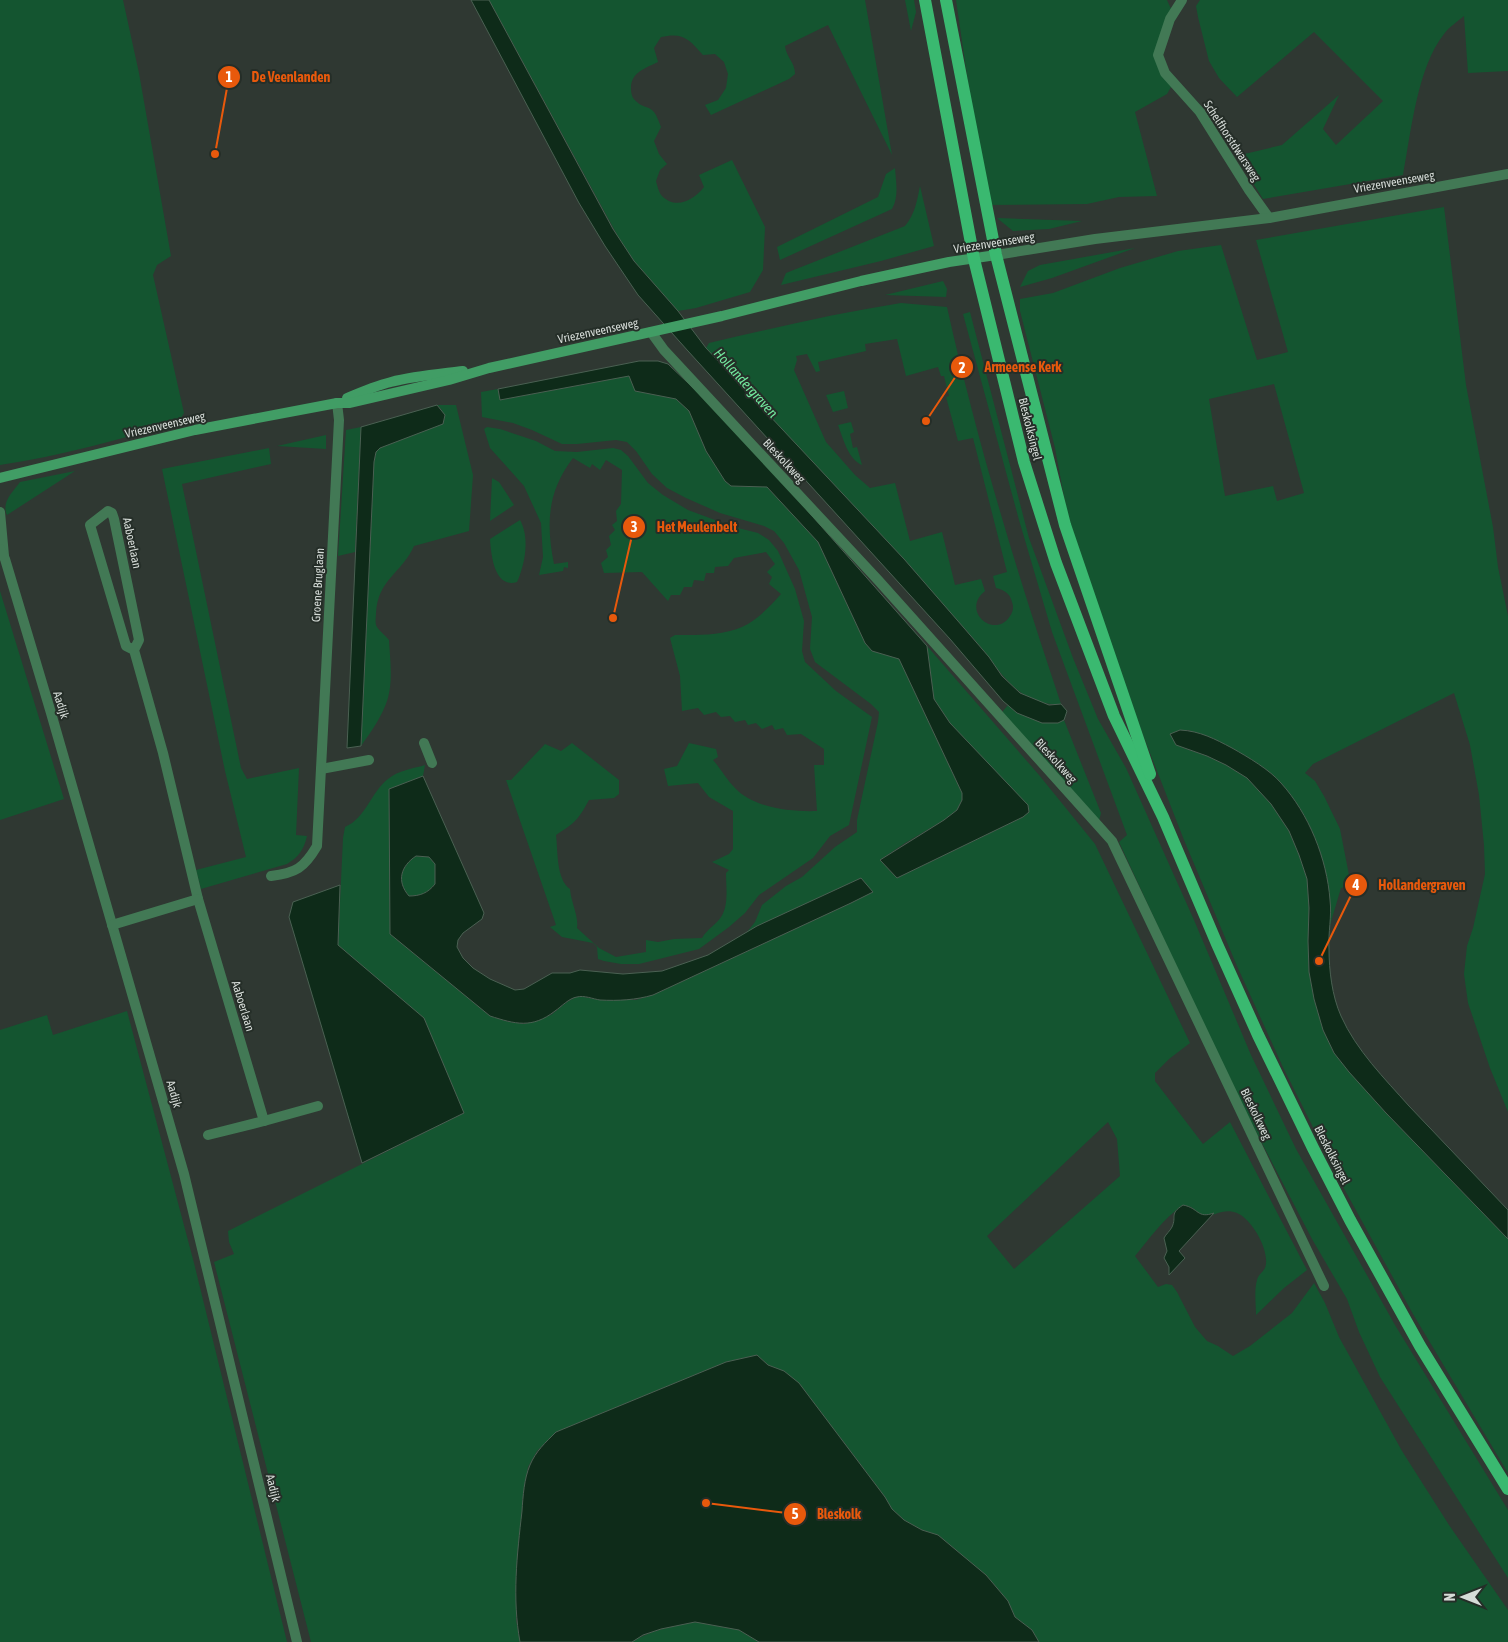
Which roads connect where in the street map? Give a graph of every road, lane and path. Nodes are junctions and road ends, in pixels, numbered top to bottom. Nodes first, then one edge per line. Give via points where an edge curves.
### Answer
1 (925, 0) edge
2 (946, 0) edge
3 (1182, 0) edge
4 (1508, 174) edge
5 (1269, 218) junction
6 (996, 255) junction
7 (974, 259) junction
8 (651, 332) junction
9 (337, 402) junction
10 (0, 478) edge
11 (0, 512) edge
12 (0, 549) edge
13 (5, 560) junction
14 (134, 650) junction
15 (424, 743) dead end
16 (369, 760) dead end
17 (432, 763) dead end
18 (321, 769) junction
19 (1163, 817) junction
20 (271, 876) dead end
21 (198, 899) junction
22 (112, 925) junction
23 (318, 1106) dead end
24 (264, 1121) junction
25 (208, 1135) dead end
26 (1324, 1286) dead end
27 (1508, 1489) edge
28 (297, 1642) edge

1 - 7 main road, Bleskolksingel
2 - 6 main road, Bleskolksingel
3 - 5 street, Schelfhorstdwarsweg via 1170,19 1158,55 1165,73 1200,112
4 - 5 street, Vriezenveenseweg
5 - 6 street, Vriezenveenseweg via 1095,239
6 - 7 street, Vriezenveenseweg
6 - 19 main road, Bleskolksingel via 1065,525
7 - 8 street, Vriezenveenseweg via 879,277
7 - 19 main road, Bleskolksingel via 1024,462 1056,563 1114,716
8 - 9 street, Vriezenveenseweg via 350,403
8 - 26 street, Bleskolkweg via 1112,841
9 - 10 street, Vriezenveenseweg via 194,430
9 - 18 street, Groene Bruglaan via 339,420
11 - 13 street, Aadijk
12 - 13 street, Aadijk
13 - 22 street, Aadijk
14 - 14 street, Aaboerlaan via 126,646 90,525 108,511 114,519 140,640
14 - 21 street, Aaboerlaan
15 - 17 street
16 - 18 street
18 - 20 street, Groene Bruglaan via 317,846 299,869
19 - 27 main road, Bleskolksingel via 1258,1034 1338,1196 1420,1346
21 - 22 street
21 - 24 street, Aaboerlaan
22 - 28 street, Aadijk via 184,1174
23 - 24 street
24 - 25 street

